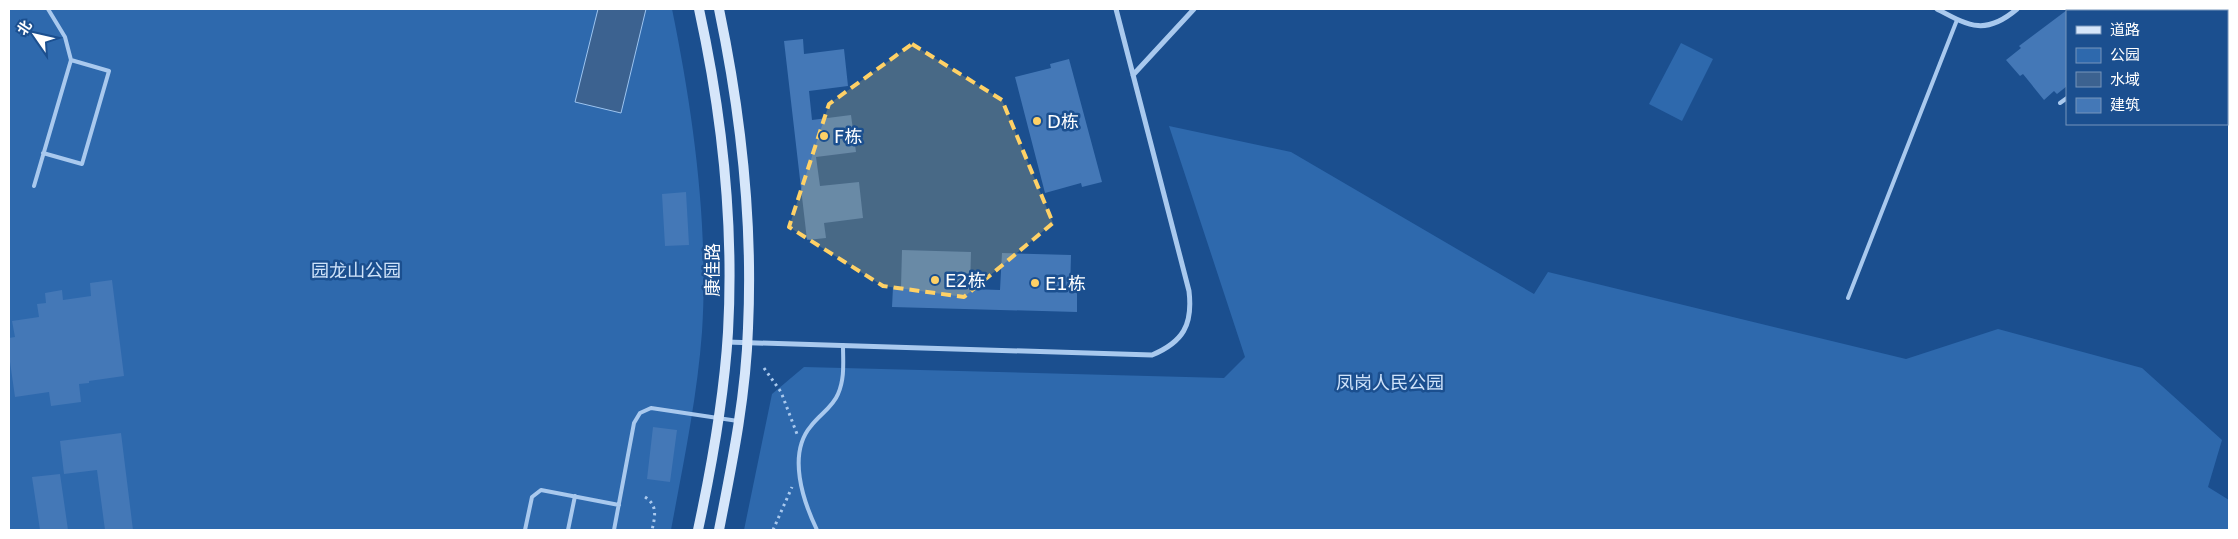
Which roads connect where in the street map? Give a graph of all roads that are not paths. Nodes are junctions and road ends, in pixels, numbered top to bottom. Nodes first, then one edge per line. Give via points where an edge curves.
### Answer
1 (48, 9) edge
2 (699, 9) edge
3 (719, 9) edge
4 (1116, 9) edge
5 (1194, 9) edge
6 (1936, 9) edge
7 (2017, 9) edge
8 (1957, 20) junction
9 (71, 60) junction
10 (1133, 75) junction
11 (2066, 99) edge
12 (2060, 103) dead end
13 (43, 153) junction
14 (34, 186) dead end
15 (1848, 298) dead end
16 (727, 342) junction
17 (747, 342) junction
18 (843, 345) junction
19 (719, 418) junction
20 (738, 421) junction
21 (575, 496) junction
22 (619, 505) junction
23 (525, 530) edge
24 (568, 530) edge
25 (614, 530) edge
26 (698, 530) edge
27 (719, 530) edge
28 (817, 530) edge

1 - 9 lane via 66,37
2 - 16 street, 康佳路 via 722,145 728,236
3 - 17 street, 康佳路 via 742,142 748,235
4 - 10 street
5 - 10 street
6 - 8 street
7 - 8 street via 1994,25 1979,27
8 - 15 lane
9 - 13 lane
9 - 13 lane via 109,70 82,164
10 - 18 street via 1190,291 1188,324 1180,338 1167,349 1152,355
11 - 12 lane
13 - 14 lane
16 - 17 street
16 - 19 street, 康佳路
17 - 18 street
17 - 20 street, 康佳路
18 - 28 lane via 843,372 838,396 802,439 798,452 808,512
19 - 20 lane
19 - 22 lane via 651,408 640,413 634,423
19 - 26 street, 康佳路
20 - 27 street, 康佳路
21 - 22 lane
21 - 23 lane via 536,492
21 - 24 lane
22 - 25 lane

